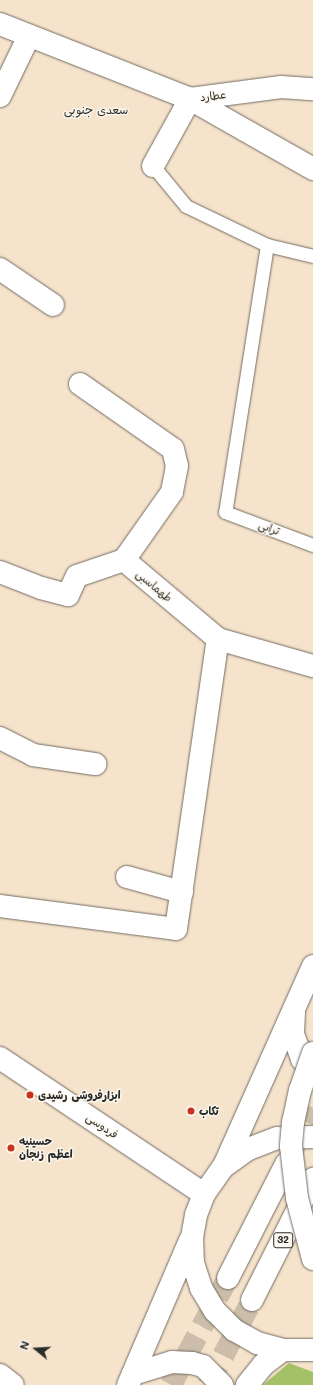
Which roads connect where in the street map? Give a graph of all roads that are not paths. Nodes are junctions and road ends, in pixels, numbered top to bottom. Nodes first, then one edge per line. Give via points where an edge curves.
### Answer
1 (0, 24) edge
2 (29, 36) junction
3 (313, 89) edge
4 (0, 96) edge
5 (190, 99) junction
6 (152, 166) joint
7 (313, 169) edge
8 (267, 244) junction
9 (313, 256) edge
10 (0, 269) edge
11 (53, 305) dead end
12 (80, 384) dead end
13 (313, 545) edge
14 (124, 560) junction
15 (0, 572) edge
16 (218, 639) junction
17 (313, 666) edge
18 (0, 738) edge
19 (95, 764) dead end
20 (127, 877) dead end
21 (182, 892) junction
22 (0, 906) edge
23 (313, 966) edge
24 (295, 1008) junction
25 (313, 1054) edge
26 (0, 1058) edge
27 (313, 1070) edge
28 (313, 1137) edge
29 (286, 1164) tunnel mouth
30 (223, 1167) junction
31 (313, 1179) edge
32 (204, 1194) junction
33 (192, 1237) junction
34 (313, 1259) edge
35 (228, 1278) tunnel mouth
36 (252, 1300) tunnel mouth
37 (285, 1350) junction
38 (313, 1350) edge
39 (313, 1359) edge
40 (0, 1375) edge
41 (130, 1380) edge
42 (13, 1385) edge
43 (222, 1385) edge
44 (247, 1385) edge

1 - 2 main road
2 - 4 main road
2 - 5 main road
3 - 5 main road, عطارد via 281,87
5 - 6 main road, عطارد
5 - 7 main road
6 - 8 lane via 186,206
8 - 9 lane
8 - 13 lane, ترابی via 225,512
10 - 11 main road
12 - 14 main road via 173,449 177,466 172,492
14 - 15 main road via 77,576 68,595 41,588
14 - 16 main road, طهماسبی
16 - 17 main road, طهماسبی
16 - 21 main road
18 - 19 main road via 33,756
20 - 21 main road
21 - 22 main road via 176,929
23 - 24 main road
24 - 27 main road via 293,1034 302,1059
24 - 30 main road
25 - 34 main road, bridge via 300,1090 291,1146 298,1204
26 - 32 main road, فردوسی
28 - 30 main road via 276,1138 248,1149
29 - 35 main road
30 - 32 main road
31 - 36 main road, 32
32 - 33 main road via 196,1215
33 - 37 main road via 195,1270 201,1288 215,1311 234,1330 251,1340
33 - 41 main road
37 - 38 main road
37 - 39 main road
37 - 44 main road via 263,1365
40 - 42 main road
41 - 43 main road via 172,1362 192,1363 203,1366

